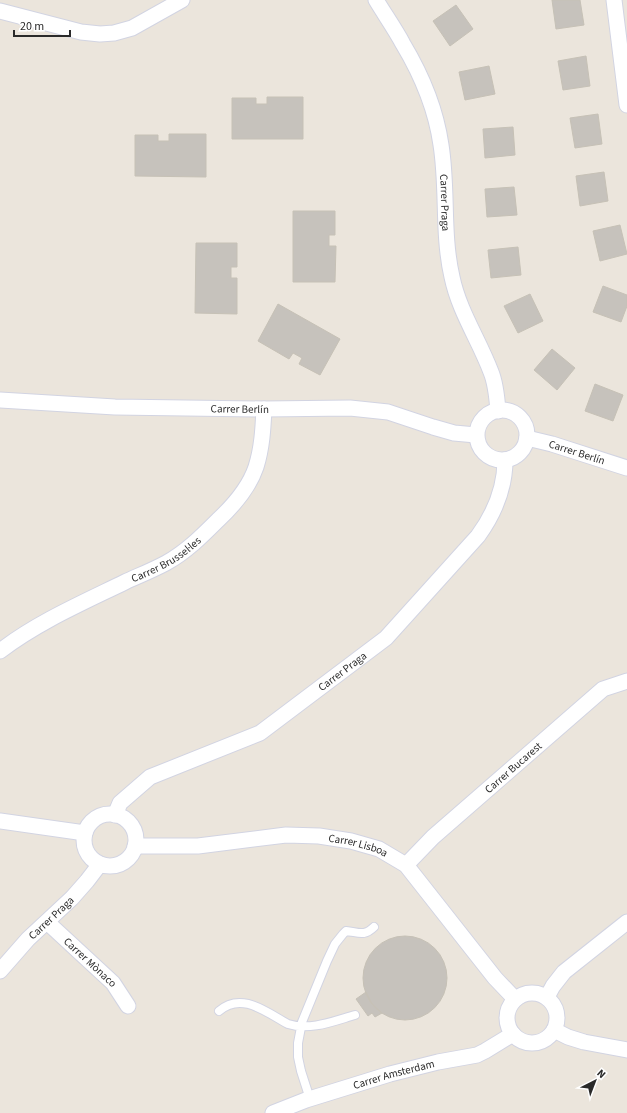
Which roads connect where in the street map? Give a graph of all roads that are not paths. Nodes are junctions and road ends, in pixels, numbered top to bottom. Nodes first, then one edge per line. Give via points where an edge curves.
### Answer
1 (182, 0) edge
2 (376, 0) edge
3 (614, 0) edge
4 (0, 11) edge
5 (627, 106) edge
6 (0, 400) edge
7 (264, 410) junction
8 (498, 410) junction
9 (476, 435) junction
10 (527, 438) junction
11 (505, 460) junction
12 (627, 468) edge
13 (0, 651) edge
14 (627, 681) edge
15 (115, 815) junction
16 (0, 821) edge
17 (85, 833) junction
18 (135, 846) junction
19 (100, 864) junction
20 (406, 865) junction
21 (46, 922) junction
22 (627, 922) edge
23 (374, 927) dead end
24 (0, 970) edge
25 (547, 997) junction
26 (516, 999) junction
27 (128, 1006) dead end
28 (219, 1011) dead end
29 (355, 1016) dead end
30 (302, 1026) junction
31 (554, 1030) junction
32 (513, 1034) junction
33 (627, 1050) edge
34 (310, 1099) junction
35 (273, 1113) edge

1 - 4 street via 132,28 100,34 81,32
2 - 8 street, Carrer Praga via 420,76 435,116 441,146 445,235 452,279 491,372
3 - 5 street
6 - 7 street, Carrer Berlín via 115,407
7 - 9 street, Carrer Berlín via 368,409 388,412 454,433
7 - 13 street, Carrer Brussel·les via 262,443 256,467 246,489 207,531 166,563 42,623
8 - 9 street via 482,420
8 - 10 street via 505,410 520,418 525,425
9 - 11 street via 487,456 495,460
10 - 11 street via 518,455
10 - 12 street, Carrer Berlín
11 - 15 street, Carrer Praga via 500,494 488,522 386,638 260,733 150,777 120,803
14 - 20 street, Carrer Bucarest via 603,689 433,837
15 - 17 street via 108,814 94,819
15 - 18 street via 122,817 133,828
16 - 17 street
17 - 19 street via 86,849
18 - 19 street via 128,859 121,864
18 - 20 street, Carrer Lisboa via 198,846 286,835 318,836 379,849
19 - 21 street, Carrer Praga via 87,881
20 - 26 street, Carrer Lisboa via 495,978
21 - 24 street, Carrer Praga
21 - 27 street, Carrer Mònaco via 113,983
22 - 25 street via 564,972
23 - 30 lane via 364,934 346,931 339,938 327,961
25 - 26 street via 540,993 531,993 522,994
25 - 31 street via 557,1011 558,1020
26 - 32 street via 510,1005 507,1021
28 - 30 lane via 235,1002 248,1003 288,1024
29 - 30 lane
30 - 34 lane via 298,1058
31 - 32 street via 545,1040 537,1043 521,1040
31 - 33 street via 584,1042
32 - 34 street, Carrer Amsterdam via 477,1055 413,1068
34 - 35 street, Carrer Amsterdam

